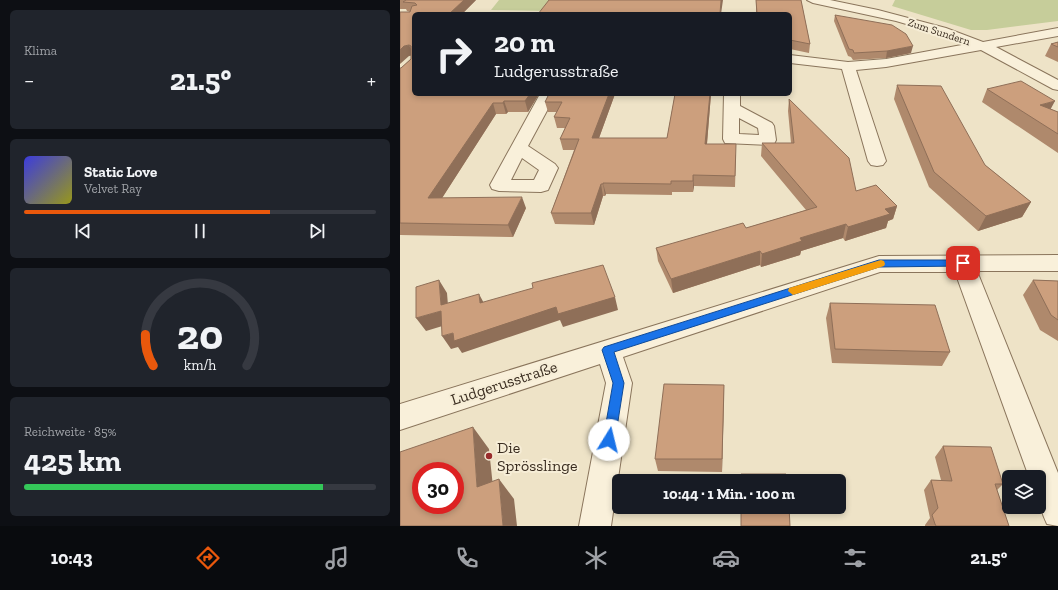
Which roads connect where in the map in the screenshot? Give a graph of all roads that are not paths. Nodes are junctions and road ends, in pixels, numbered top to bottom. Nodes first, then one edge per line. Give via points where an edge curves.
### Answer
1 (813, 0) edge
2 (1058, 32) edge
3 (982, 46) junction
4 (792, 59) edge
5 (848, 66) junction
6 (1058, 86) edge
7 (547, 96) edge
8 (519, 148) dead end
9 (877, 161) dead end
10 (963, 263) junction
11 (1058, 263) edge
12 (608, 350) junction
13 (400, 417) edge
14 (1058, 513) edge
15 (595, 526) edge

1 - 3 street, Zum Sundern via 929,26
2 - 3 street
3 - 5 street via 886,63
3 - 6 street, Zum Sundern
4 - 5 street
5 - 9 street
7 - 8 street
10 - 11 street, Ludgerusstraße
10 - 12 street, Ludgerusstraße via 879,264
10 - 14 street
12 - 13 street, Ludgerusstraße
12 - 15 street via 618,383

